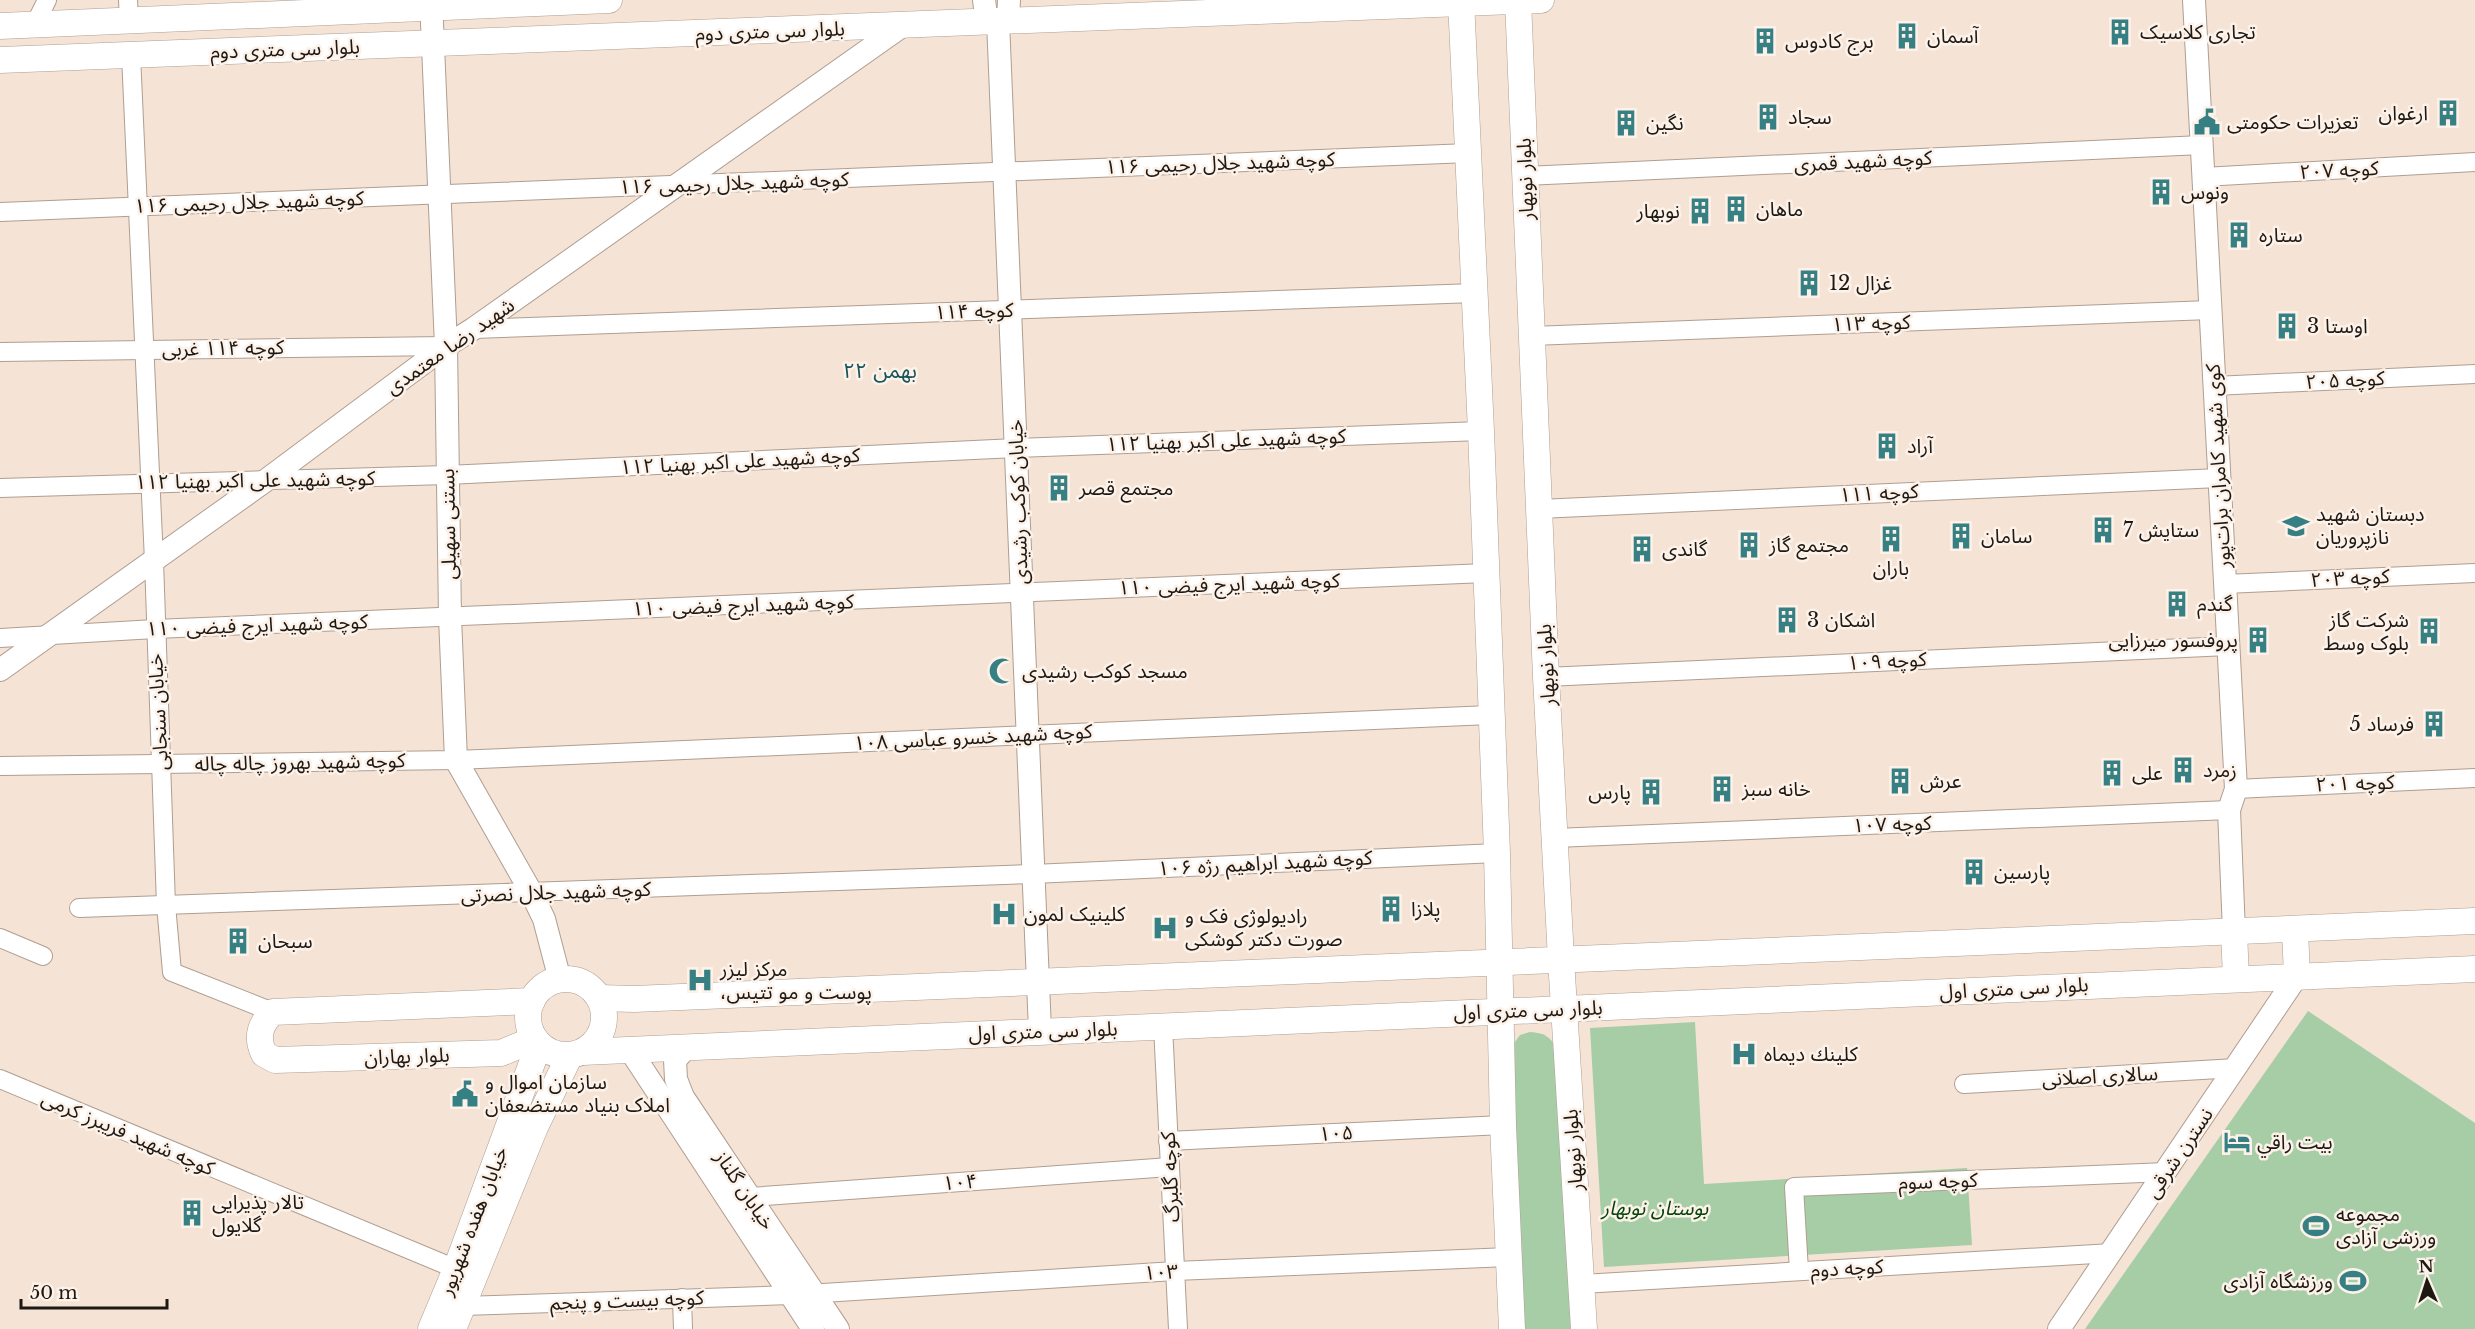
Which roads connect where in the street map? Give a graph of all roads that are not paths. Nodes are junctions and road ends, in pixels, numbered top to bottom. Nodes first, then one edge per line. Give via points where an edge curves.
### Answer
1 (47, 0) edge
2 (609, 0) edge
3 (1526, 0) edge
4 (2194, 0) edge
5 (1461, 2) edge
6 (431, 4) edge
7 (128, 10) edge
8 (997, 13) edge
9 (35, 24) junction
10 (0, 26) edge
11 (902, 26) junction
12 (433, 44) junction
13 (131, 55) junction
14 (0, 60) edge
15 (2202, 145) junction
16 (1469, 153) junction
17 (2475, 162) edge
18 (1004, 172) junction
19 (1525, 176) junction
20 (2203, 177) junction
21 (680, 185) junction
22 (438, 195) junction
23 (137, 207) junction
24 (0, 212) edge
25 (1475, 293) junction
26 (1010, 310) junction
27 (2210, 310) junction
28 (473, 329) junction
29 (1533, 336) junction
30 (446, 346) junction
31 (143, 349) junction
32 (0, 352) edge
33 (2475, 374) edge
34 (2214, 386) junction
35 (1481, 431) junction
36 (1016, 448) junction
37 (447, 475) junction
38 (2219, 478) junction
39 (265, 481) junction
40 (149, 482) junction
41 (0, 488) edge
42 (1539, 508) junction
43 (154, 561) junction
44 (1486, 573) junction
45 (2475, 573) edge
46 (2225, 584) junction
47 (1022, 593) junction
48 (450, 617) junction
49 (154, 629) junction
50 (46, 637) junction
51 (0, 638) edge
52 (2228, 646) junction
53 (0, 670) edge
54 (1546, 677) junction
55 (1490, 715) junction
56 (1028, 735) junction
57 (456, 760) junction
58 (161, 763) junction
59 (0, 766) edge
60 (2475, 778) edge
61 (2232, 799) junction
62 (1555, 838) junction
63 (1497, 853) junction
64 (1033, 874) junction
65 (531, 892) junction
66 (166, 905) junction
67 (79, 908) dead end
68 (2475, 921) edge
69 (2295, 930) junction
70 (2234, 932) junction
71 (0, 938) edge
72 (43, 956) dead end
73 (1561, 959) junction
74 (1499, 962) junction
75 (2475, 969) edge
76 (2297, 976) junction
77 (2236, 978) junction
78 (560, 980) junction
79 (1038, 982) junction
80 (599, 998) junction
81 (532, 1001) junction
82 (1564, 1009) junction
83 (273, 1012) junction
84 (1500, 1012) junction
85 (1163, 1026) junction
86 (1040, 1031) junction
87 (537, 1042) junction
88 (687, 1047) junction
89 (630, 1050) junction
90 (576, 1053) junction
91 (2236, 1068) junction
92 (0, 1080) edge
93 (1964, 1084) dead end
94 (1503, 1125) junction
95 (700, 1140) junction
96 (1168, 1141) junction
97 (1170, 1167) junction
98 (2166, 1172) junction
99 (750, 1197) junction
100 (2112, 1253) junction
101 (1509, 1257) junction
102 (456, 1269) junction
103 (1174, 1271) junction
104 (1799, 1271) junction
105 (1582, 1284) junction
106 (802, 1294) junction
107 (682, 1298) junction
108 (458, 1317) edge
109 (431, 1329) edge
110 (683, 1329) edge
111 (813, 1329) edge
112 (838, 1329) edge
113 (1178, 1329) edge
114 (1512, 1329) edge
115 (1584, 1329) edge
116 (2059, 1329) edge

1 - 9 street
2 - 6 main road, بلوار سی متری دوم
3 - 5 main road, بلوار سی متری دوم
3 - 19 main road, بلوار نوبهار
4 - 15 street, کوی شهید کامران برات‌پور
5 - 8 main road, بلوار سی متری دوم
5 - 16 main road
6 - 7 main road, بلوار سی متری دوم
6 - 12 street, بستنی سهیلی
7 - 9 main road, بلوار سی متری دوم
8 - 11 main road, بلوار سی متری دوم
8 - 18 street, خیابان کوکب رشیدی
9 - 10 main road, بلوار سی متری دوم
11 - 12 main road, بلوار سی متری دوم
11 - 21 street, شهید رضا معتمدی
12 - 13 main road, بلوار سی متری دوم
12 - 22 street, بستنی سهیلی
13 - 14 main road, بلوار سی متری دوم
13 - 23 street, خیابان سنجابی
15 - 19 street, کوچه شهید قمری
15 - 20 street, کوی شهید کامران برات‌پور
16 - 18 street, کوچه شهید جلال رحیمی ۱۱۶
16 - 25 main road
17 - 20 street, کوچه ۲۰۷
18 - 21 street, کوچه شهید جلال رحیمی ۱۱۶
18 - 26 street, خیابان کوکب رشیدی
19 - 29 main road, بلوار نوبهار
20 - 27 street, کوی شهید کامران برات‌پور
21 - 22 street, کوچه شهید جلال رحیمی ۱۱۶
21 - 28 street, شهید رضا معتمدی
22 - 23 street, کوچه شهید جلال رحیمی ۱۱۶
22 - 30 street, بستنی سهیلی
23 - 24 street, کوچه شهید جلال رحیمی ۱۱۶
23 - 31 street, خیابان سنجابی
25 - 26 street, کوچه ۱۱۴
25 - 35 main road
26 - 28 street, کوچه ۱۱۴
26 - 36 street, خیابان کوکب رشیدی
27 - 29 street, کوچه ۱۱۳
27 - 34 street, کوی شهید کامران برات‌پور
28 - 30 street, شهید رضا معتمدی
29 - 42 main road, بلوار نوبهار
30 - 31 street, کوچه ۱۱۴ غربی
30 - 37 street, بستنی سهیلی
30 - 39 street, شهید رضا معتمدی
31 - 32 street, کوچه ۱۱۴ غربی
31 - 40 street, خیابان سنجابی
33 - 34 street, کوچه ۲۰۵
34 - 38 street, کوی شهید کامران برات‌پور
35 - 36 street, کوچه شهید علی اکبر بهنیا ۱۱۲
35 - 44 main road
36 - 37 street, کوچه شهید علی اکبر بهنیا ۱۱۲
36 - 47 street, خیابان کوکب رشیدی
37 - 39 street, کوچه شهید علی اکبر بهنیا ۱۱۲
37 - 48 street, بستنی سهیلی
38 - 42 street, کوچه ۱۱۱
38 - 46 street, کوی شهید کامران برات‌پور
39 - 40 street, کوچه شهید علی اکبر بهنیا ۱۱۲
39 - 43 street, شهید رضا معتمدی
40 - 41 street, کوچه شهید علی اکبر بهنیا ۱۱۲
40 - 43 street, خیابان سنجابی
42 - 54 main road, بلوار نوبهار
43 - 49 street, خیابان سنجابی
43 - 50 street, شهید رضا معتمدی
44 - 47 street, کوچه شهید ایرج فیضی ۱۱۰
44 - 55 main road
45 - 46 street, کوچه ۲۰۳
46 - 52 street, کوی شهید کامران برات‌پور
47 - 48 street, کوچه شهید ایرج فیضی ۱۱۰
47 - 56 street, خیابان کوکب رشیدی
48 - 49 street, کوچه شهید ایرج فیضی ۱۱۰
48 - 57 street, بستنی سهیلی
49 - 50 street, کوچه شهید ایرج فیضی ۱۱۰
49 - 58 street, خیابان سنجابی
50 - 51 street, کوچه شهید ایرج فیضی ۱۱۰
50 - 53 street, شهید رضا معتمدی
52 - 54 street, کوچه ۱۰۹
52 - 61 street, کوی شهید کامران برات‌پور
54 - 62 main road, بلوار نوبهار
55 - 56 street, کوچه شهید خسرو عباسی ۱۰۸
55 - 63 main road
56 - 57 street, کوچه شهید خسرو عباسی ۱۰۸
56 - 64 street, خیابان کوکب رشیدی
57 - 58 street, کوچه شهید بهروز چاله چاله
57 - 65 street, بستنی سهیلی
58 - 59 street, کوچه شهید بهروز چاله چاله
58 - 66 street, خیابان سنجابی
60 - 61 street, کوچه ۲۰۱
61 - 62 street, کوچه ۱۰۷
61 - 70 street, کوی شهید کامران برات‌پور
62 - 73 main road, بلوار نوبهار
63 - 64 street, کوچه شهید ابراهیم رژه ۱۰۶
63 - 74 main road
64 - 65 street, کوچه شهید جلال نصرتی
64 - 79 street, خیابان کوکب رشیدی
65 - 66 street, کوچه شهید جلال نصرتی
65 - 78 street, بستنی سهیلی via 544,920
66 - 67 street, کوچه شهید جلال نصرتی
66 - 83 street, خیابان سنجابی via 172,972
68 - 69 main road
69 - 70 main road
69 - 76 main road
70 - 73 main road
70 - 77 main road
71 - 72 street
73 - 74 main road
73 - 82 main road, بلوار نوبهار
74 - 79 main road
74 - 84 main road
75 - 76 main road, بلوار سی متری اول
76 - 77 main road, بلوار سی متری اول
76 - 91 street, نسترن شرقی
77 - 82 main road, بلوار سی متری اول
78 - 80 main road via 582,983
78 - 81 main road via 548,984
79 - 80 main road
79 - 86 street, خیابان کوکب رشیدی
80 - 90 main road via 604,1022 596,1040
81 - 83 main road
81 - 87 main road via 528,1017
82 - 84 main road, بلوار سی متری اول
82 - 105 main road, بلوار نوبهار
83 - 87 main road, بلوار بهاران via 264,1020 259,1038 264,1054 275,1060 501,1053
84 - 85 main road, بلوار سی متری اول
84 - 94 main road
85 - 86 main road, بلوار سی متری اول
85 - 96 street, کوچه گلبرگ
86 - 88 main road, بلوار سی متری اول
87 - 90 main road via 559,1055
87 - 102 main road, خیابان هفده شهریور
88 - 89 main road, بلوار سی متری اول
88 - 95 street, خیابان گلناز via 675,1060 676,1079
89 - 90 main road, بلوار سی متری اول
89 - 95 street, خیابان گلناز
90 - 108 main road, خیابان هفده شهریور via 535,1127
91 - 93 street, سالاری اصلانی
91 - 98 street, نسترن شرقی
92 - 102 street, کوچه شهید فریبرز کرمی
94 - 96 street, ۱۰۵
94 - 101 main road
95 - 99 street, خیابان گلناز
95 - 106 street, خیابان گلناز
96 - 97 street, کوچه گلبرگ
97 - 99 street, ۱۰۴
97 - 103 street, کوچه گلبرگ
98 - 100 street, نسترن شرقی
98 - 104 street, کوچه سوم via 1794,1187
99 - 106 street, خیابان گلناز
100 - 104 street, کوچه دوم
100 - 116 street, نسترن شرقی
101 - 103 street, ۱۰۳
101 - 114 main road
102 - 109 main road, خیابان هفده شهریور
103 - 106 street, ۱۰۳
103 - 113 street, کوچه گلبرگ
104 - 105 street, کوچه دوم
105 - 115 main road, بلوار نوبهار
106 - 107 street, کوچه بیست و پنجم
106 - 111 street, خیابان گلناز
106 - 112 street, خیابان گلناز
107 - 108 street, کوچه بیست و پنجم
107 - 110 street

